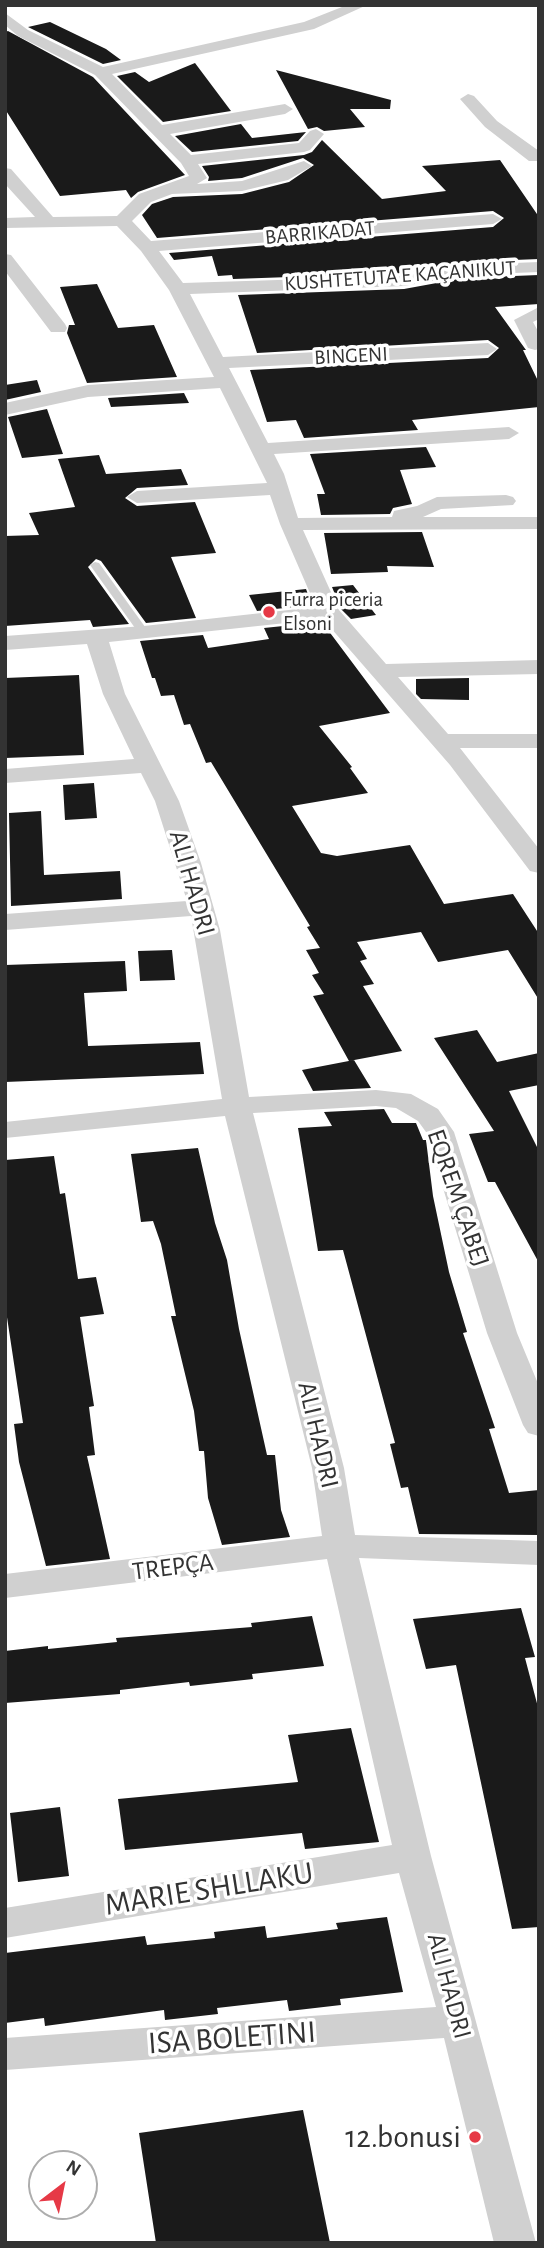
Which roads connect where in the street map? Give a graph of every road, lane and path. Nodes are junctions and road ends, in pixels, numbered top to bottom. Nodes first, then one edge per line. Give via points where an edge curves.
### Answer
1 (360, 5) edge
2 (5, 17) edge
3 (101, 72) junction
4 (468, 99) dead end
5 (285, 109) dead end
6 (157, 131) junction
7 (316, 134) dead end
8 (187, 160) junction
9 (536, 162) edge
10 (304, 166) dead end
11 (5, 173) edge
12 (172, 190) junction
13 (493, 219) dead end
14 (121, 221) junction
15 (48, 222) junction
16 (5, 223) edge
17 (146, 247) junction
18 (5, 259) edge
19 (539, 267) edge
20 (178, 289) junction
21 (539, 312) edge
22 (58, 328) dead end
23 (535, 344) dead end
24 (488, 349) dead end
25 (214, 363) junction
26 (224, 382) junction
27 (5, 409) edge
28 (509, 433) dead end
29 (261, 449) junction
30 (278, 488) junction
31 (136, 497) dead end
32 (506, 501) dead end
33 (539, 523) edge
34 (290, 524) junction
35 (354, 524) junction
36 (95, 565) dead end
37 (329, 612) junction
38 (144, 633) junction
39 (96, 637) junction
40 (5, 643) edge
41 (539, 667) edge
42 (381, 671) junction
43 (442, 741) junction
44 (539, 741) edge
45 (149, 765) junction
46 (5, 776) edge
47 (539, 866) edge
48 (201, 908) junction
49 (5, 922) edge
50 (237, 1106) junction
51 (5, 1130) edge
52 (539, 1425) edge
53 (340, 1546) junction
54 (539, 1553) edge
55 (5, 1586) edge
56 (413, 1856) junction
57 (5, 1923) edge
58 (459, 2021) junction
59 (5, 2054) edge
60 (515, 2243) edge

1 - 3 street via 309,26
2 - 3 street via 23,33
3 - 6 street
4 - 9 street
5 - 6 street
6 - 8 street
7 - 8 street via 304,147
8 - 12 street via 199,178
10 - 12 street via 242,186
11 - 15 street
12 - 14 street via 145,198
13 - 17 street, BARRIKADAT
14 - 15 street
14 - 17 street
15 - 16 street
17 - 20 street
18 - 22 street
19 - 20 street, KUSHTETUTA E KAÇANIKUT via 464,270 404,281
20 - 25 street
21 - 23 street via 523,320
24 - 25 street, BINGENI
25 - 26 street
26 - 27 street via 100,389
26 - 29 street
28 - 29 street
29 - 30 street
30 - 31 street
30 - 34 street
32 - 35 street via 437,503 405,515 363,515
33 - 35 street
34 - 35 street
34 - 37 street
36 - 38 lane
37 - 38 street
37 - 42 street
38 - 39 street
39 - 40 street
39 - 45 street, ALI HADRI via 114,694
41 - 42 street
42 - 43 street
43 - 44 street
43 - 47 street
45 - 46 street
45 - 48 street, ALI HADRI via 176,825
48 - 49 street
48 - 50 street, ALI HADRI
50 - 51 street, EQREM ÇABEJ
50 - 52 street, EQREM ÇABEJ via 376,1098 401,1100 428,1115 440,1132 502,1333
50 - 53 street, ALI HADRI via 328,1468
53 - 54 street, TREPÇA
53 - 55 street, TREPÇA
53 - 56 street, ALI HADRI
56 - 57 street, MARIE SHLLAKU
56 - 58 street, ALI HADRI
58 - 59 street, ISA BOLETINI
58 - 60 street, ALI HADRI

